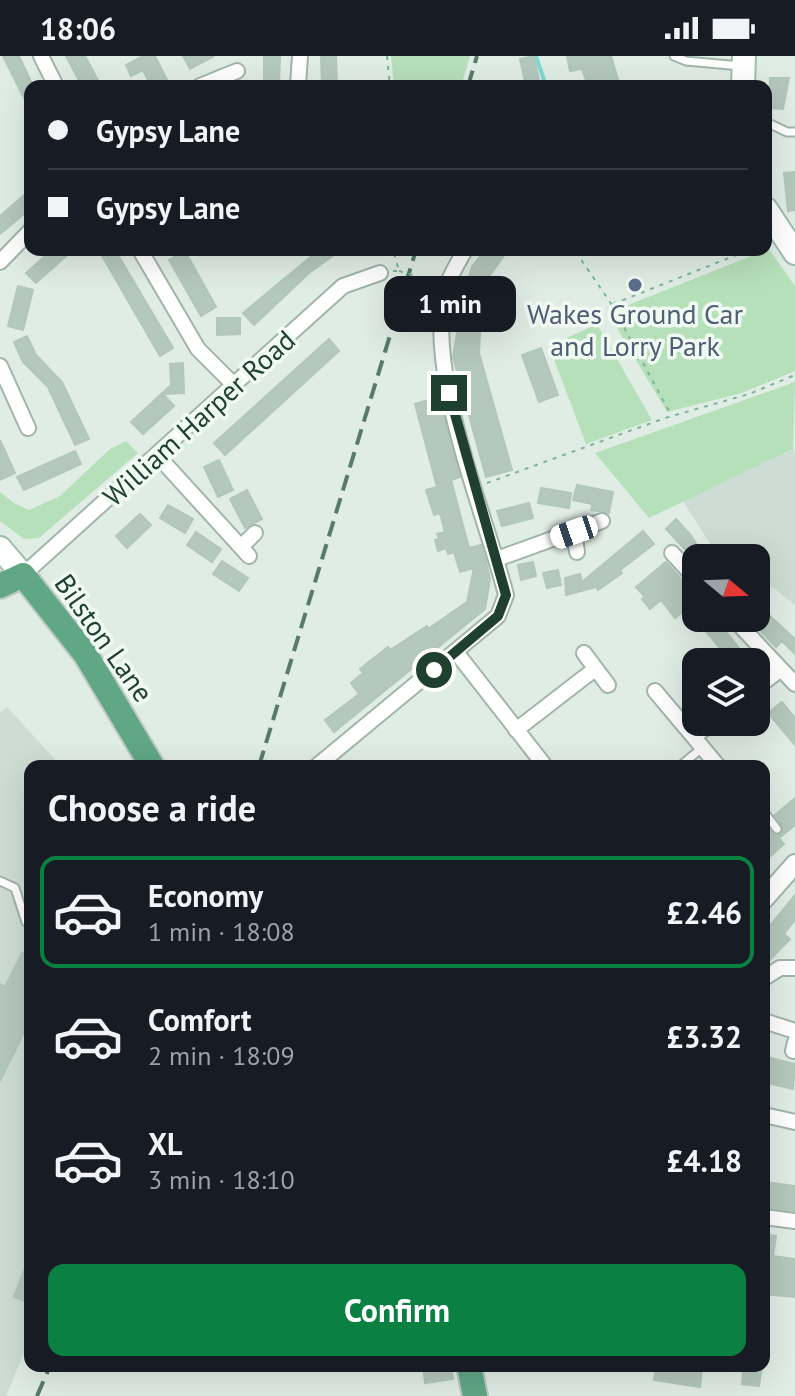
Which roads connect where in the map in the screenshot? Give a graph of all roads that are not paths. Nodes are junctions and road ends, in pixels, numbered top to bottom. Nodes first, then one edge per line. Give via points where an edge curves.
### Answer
1 (41, 56) edge
2 (300, 56) edge
3 (674, 56) edge
4 (744, 69) edge
5 (237, 71) dead end
6 (53, 80) edge
7 (215, 80) edge
8 (298, 80) edge
9 (772, 125) edge
10 (795, 132) edge
11 (772, 218) edge
12 (24, 237) edge
13 (795, 253) edge
14 (144, 256) edge
15 (462, 256) edge
16 (0, 262) edge
17 (380, 273) dead end
18 (0, 366) edge
19 (234, 385) junction
20 (28, 428) dead end
21 (157, 455) junction
22 (602, 521) dead end
23 (574, 532) junction
24 (255, 533) dead end
25 (0, 548) edge
26 (577, 552) dead end
27 (672, 553) dead end
28 (497, 559) junction
29 (682, 564) edge
30 (23, 575) junction
31 (0, 586) edge
32 (746, 632) edge
33 (456, 652) junction
34 (584, 653) dead end
35 (595, 669) junction
36 (781, 669) junction
37 (770, 677) edge
38 (795, 684) edge
39 (608, 685) dead end
40 (655, 691) dead end
41 (516, 730) junction
42 (703, 736) edge
43 (700, 741) junction
44 (148, 760) edge
45 (324, 760) edge
46 (540, 760) edge
47 (685, 760) edge
48 (714, 760) edge
49 (770, 820) edge
50 (777, 829) dead end
51 (795, 864) edge
52 (0, 881) edge
53 (770, 892) edge
54 (24, 916) edge
55 (795, 968) edge
56 (770, 974) edge
57 (770, 1023) edge
58 (795, 1031) edge
59 (770, 1116) edge
60 (795, 1122) edge
61 (770, 1218) edge
62 (795, 1221) edge
63 (470, 1372) edge
64 (475, 1396) edge

1 - 6 street
2 - 8 street
3 - 4 lane
5 - 7 street
9 - 10 lane
11 - 13 main road
12 - 16 street
14 - 19 street via 198,349
15 - 28 street via 448,285 441,329 449,393
17 - 19 street, William Harper Road via 343,286
18 - 20 street
19 - 21 street, William Harper Road
21 - 24 street via 245,551
21 - 30 street, William Harper Road
22 - 23 street
23 - 26 street
23 - 28 street
25 - 30 main road, Bilston Lane
27 - 29 street
28 - 33 street via 506,595 498,616
30 - 31 main road
30 - 44 main road, Bilston Lane via 86,655
32 - 36 street
33 - 41 street
33 - 45 street
34 - 35 street
35 - 39 street
35 - 41 street
36 - 37 street
36 - 38 street
40 - 43 street
41 - 46 street
42 - 43 street
43 - 47 lane
43 - 48 street
49 - 50 lane
51 - 53 street
52 - 54 lane via 15,888
55 - 56 street
57 - 58 street
59 - 60 street
61 - 62 street
63 - 64 main road

